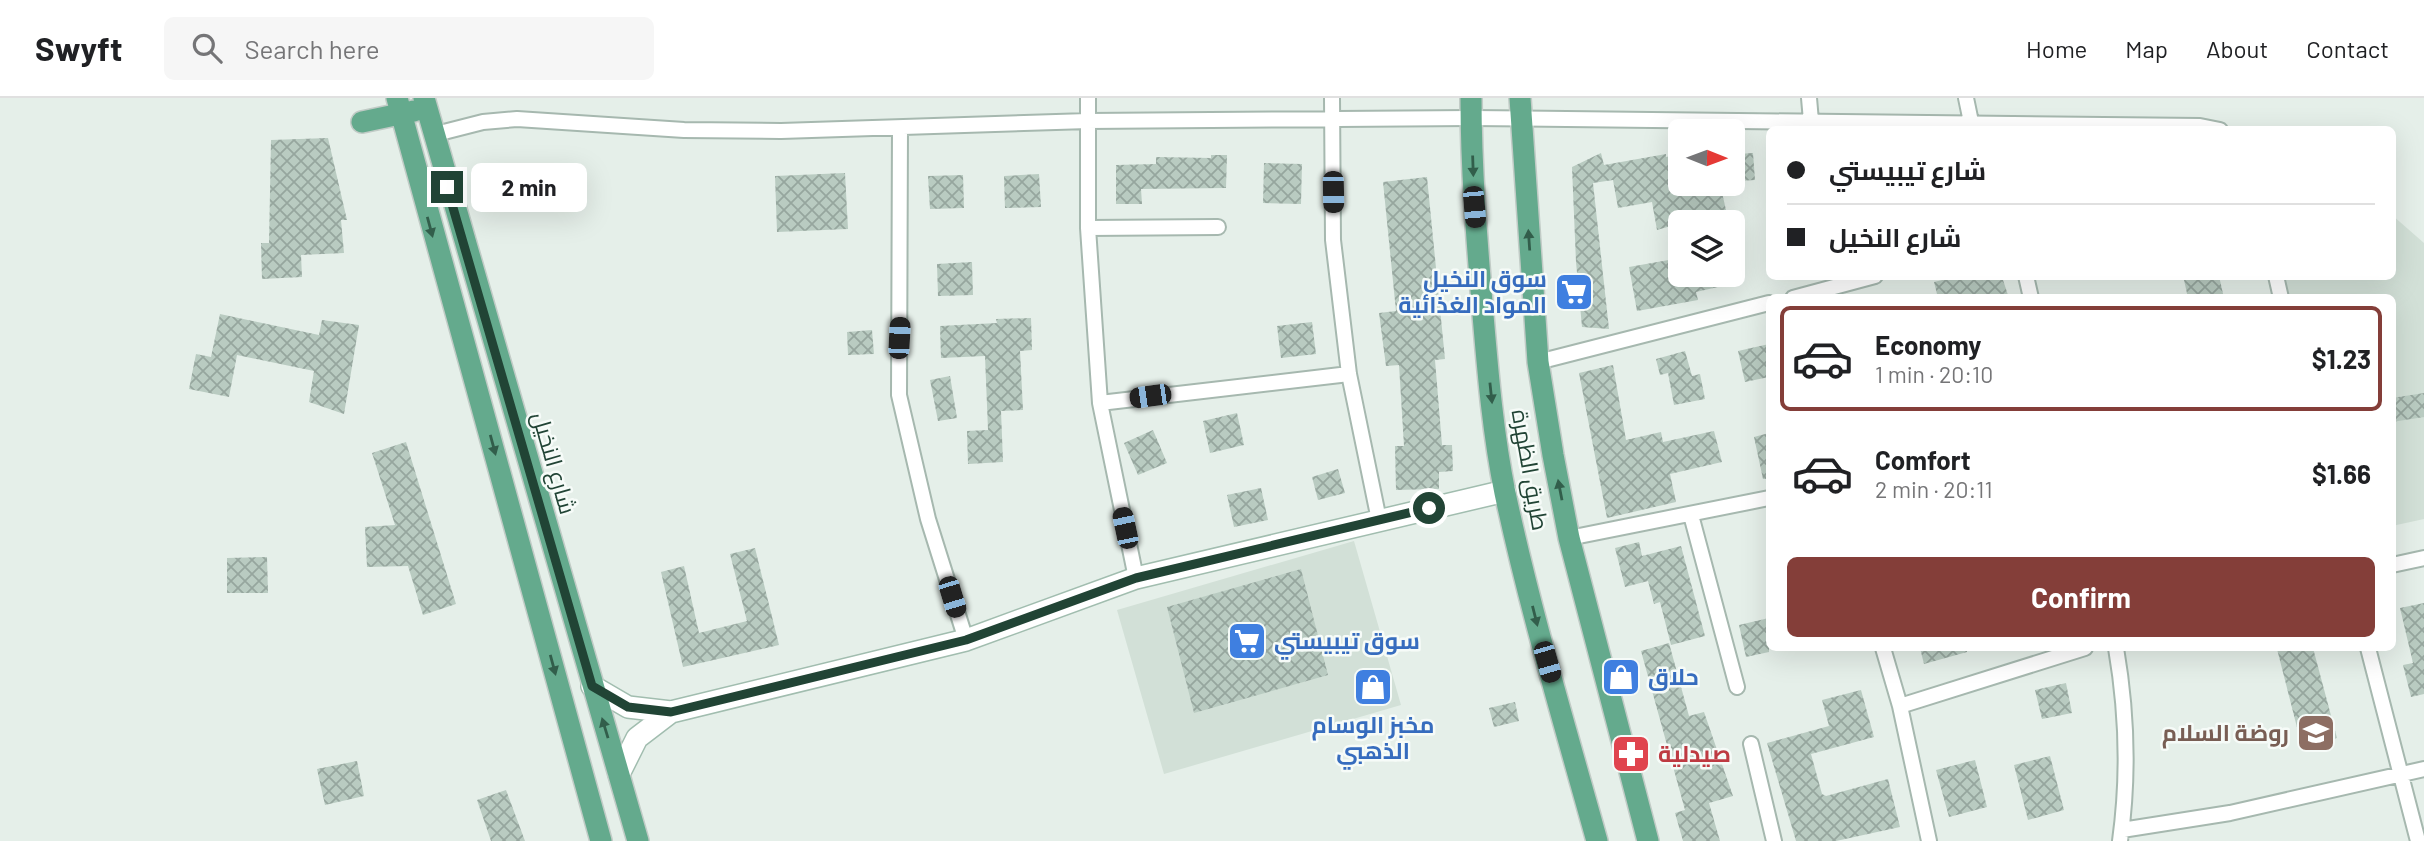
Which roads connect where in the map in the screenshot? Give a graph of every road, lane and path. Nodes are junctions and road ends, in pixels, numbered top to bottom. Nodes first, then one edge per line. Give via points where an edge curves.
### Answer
1 (1088, 98) edge
2 (1332, 98) edge
3 (1520, 98) edge
4 (1809, 98) edge
5 (1966, 98) edge
6 (425, 103) edge
7 (398, 106) edge
8 (1471, 108) edge
9 (1520, 120) junction
10 (362, 121) dead end
11 (1088, 121) junction
12 (1332, 121) junction
13 (1811, 121) junction
14 (1970, 122) junction
15 (1988, 126) edge
16 (900, 128) junction
17 (432, 135) junction
18 (1217, 227) dead end
19 (1088, 228) junction
20 (1860, 280) edge
21 (1808, 294) edge
22 (1766, 304) edge
23 (1538, 362) junction
24 (1349, 374) junction
25 (1100, 403) junction
26 (1505, 491) junction
27 (1766, 499) edge
28 (1691, 514) junction
29 (1379, 520) junction
30 (1569, 538) junction
31 (2424, 558) edge
32 (2396, 564) edge
33 (558, 572) junction
34 (1136, 578) junction
35 (530, 581) junction
36 (966, 640) junction
37 (1884, 651) edge
38 (2075, 651) edge
39 (2116, 651) edge
40 (2369, 651) edge
41 (592, 686) junction
42 (1737, 687) dead end
43 (1900, 706) junction
44 (671, 712) junction
45 (1751, 744) dead end
46 (2424, 769) edge
47 (619, 774) junction
48 (2400, 775) junction
49 (2121, 835) edge
50 (601, 841) edge
51 (638, 841) edge
52 (1597, 841) edge
53 (1648, 841) edge
54 (1774, 841) edge
55 (1929, 841) edge
56 (2418, 841) edge

1 - 11 street
2 - 12 street
3 - 9 main road, طريق الظهرة
4 - 13 street
5 - 14 street
6 - 7 main road
6 - 17 main road, شارع النخيل
7 - 10 main road
7 -> 35 main road
8 - 9 street
8 - 12 street
8 -> 26 main road, طريق الظهرة via 1486,350
9 - 13 street
23 -> 9 main road, طريق الظهرة
11 - 12 street
11 - 16 street
11 - 19 street
12 - 24 street via 1333,240
13 - 14 street
14 - 15 street
16 - 17 street via 684,130 517,119 482,122
16 - 36 street via 900,395 928,519
17 - 33 main road, شارع النخيل
18 - 19 street
19 - 25 street
20 - 21 street
22 - 23 street
30 -> 23 main road, طريق الظهرة
24 - 25 street
24 - 29 street
25 - 34 street
26 - 29 main road
26 -> 52 main road, طريق الظهرة
27 - 28 street
28 - 30 street
28 - 42 street
29 - 34 main road
30 - 53 main road, طريق الظهرة
31 - 32 street
33 - 35 main road
33 - 41 main road, شارع النخيل
34 - 36 main road
35 -> 50 main road
36 - 44 main road
37 - 43 street
38 - 43 street
39 - 49 street via 2127,746
40 - 48 street
41 - 44 main road via 628,707
47 -> 41 main road, شارع النخيل
43 - 55 street
44 - 47 main road via 637,738
45 - 54 street
46 - 48 street
47 - 51 main road, شارع النخيل
48 - 49 street
48 - 56 street

